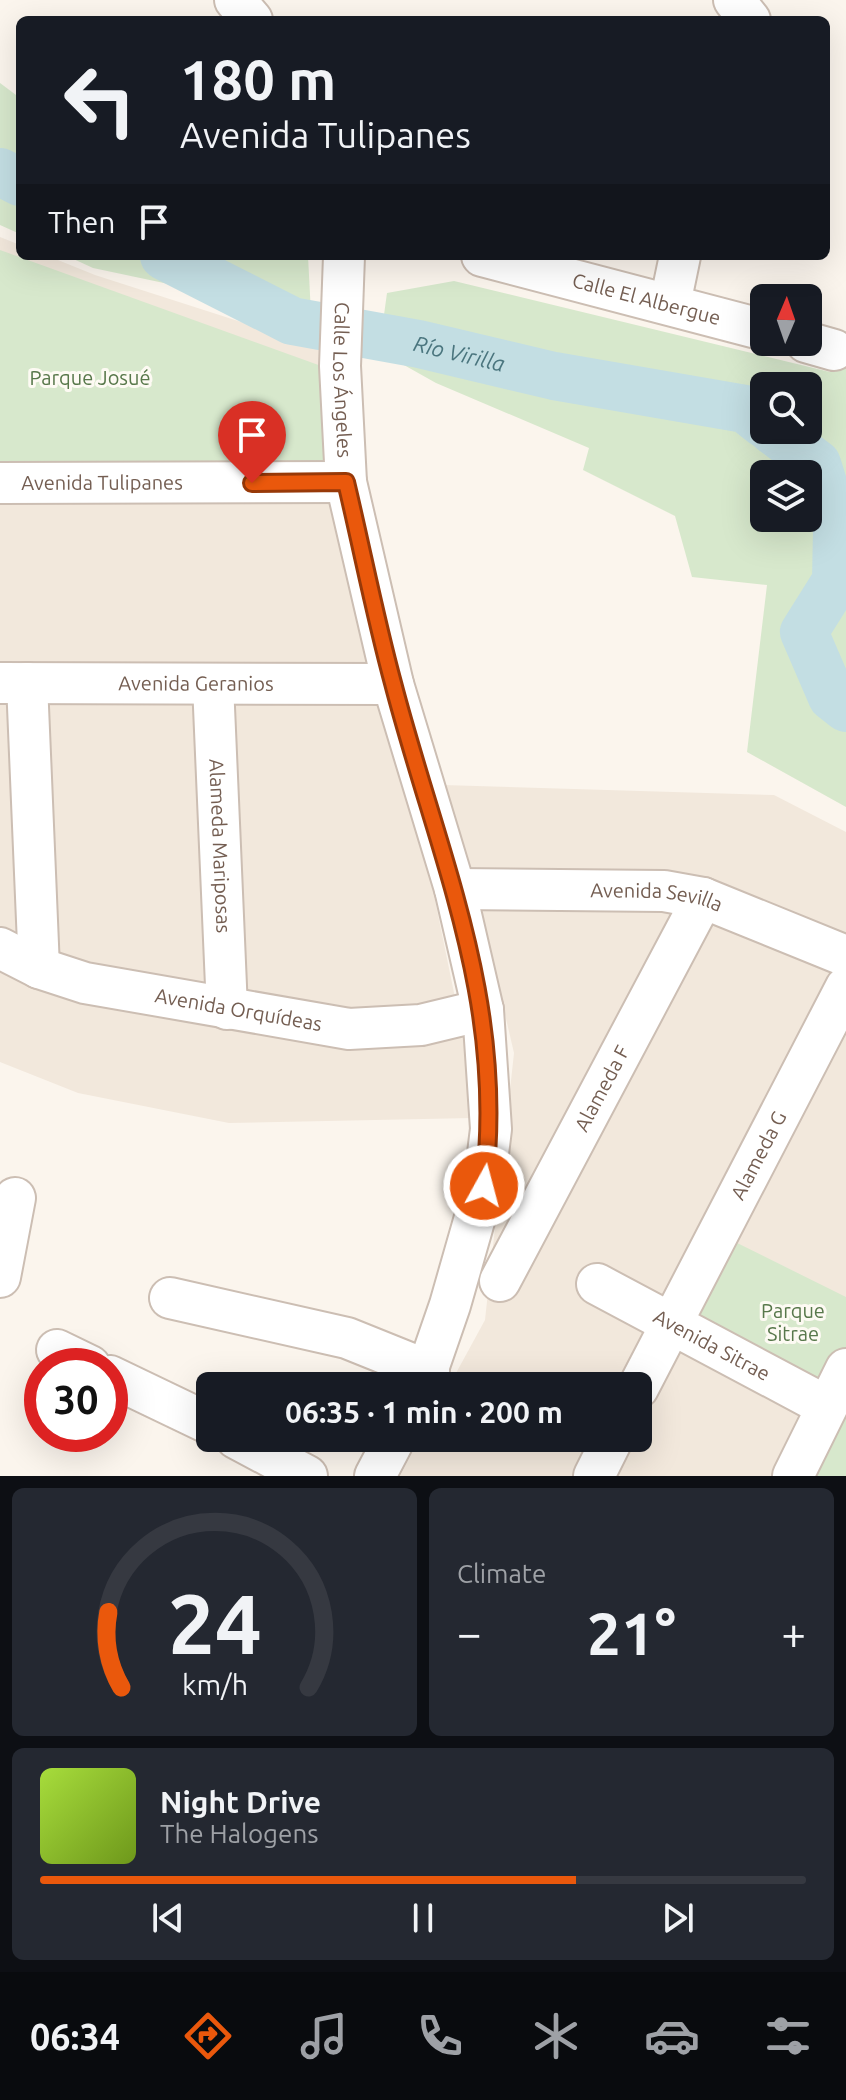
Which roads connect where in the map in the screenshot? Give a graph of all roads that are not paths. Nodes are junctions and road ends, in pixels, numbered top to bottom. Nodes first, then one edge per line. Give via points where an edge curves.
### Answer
1 (235, 0) edge
2 (734, 0) edge
3 (249, 16) edge
4 (747, 16) edge
5 (498, 260) edge
6 (679, 260) edge
7 (343, 275) edge
8 (670, 304) junction
9 (750, 326) edge
10 (346, 482) junction
11 (0, 483) edge
12 (14, 683) edge
13 (213, 684) junction
14 (393, 684) junction
15 (455, 889) junction
16 (703, 898) junction
17 (0, 948) edge
18 (846, 956) edge
19 (39, 968) junction
20 (846, 987) edge
21 (227, 1009) junction
22 (483, 1010) junction
23 (15, 1198) dead end
24 (0, 1277) edge
25 (500, 1281) dead end
26 (597, 1284) dead end
27 (170, 1298) dead end
28 (670, 1323) junction
29 (846, 1369) edge
30 (412, 1372) edge
31 (427, 1372) edge
32 (646, 1372) edge
33 (128, 1385) edge
34 (826, 1406) junction
35 (196, 1417) edge
36 (262, 1452) edge
37 (388, 1452) edge
38 (606, 1452) edge
39 (307, 1476) edge
40 (375, 1476) edge
41 (594, 1476) edge
42 (793, 1476) edge

1 - 3 street
2 - 4 street
5 - 8 street, Calle El Albergue
6 - 8 street
7 - 10 street, Calle Los Ángeles via 340,366
8 - 9 street, Calle El Albergue
10 - 11 street, Avenida Tulipanes
10 - 14 street, Calle Los Ángeles
12 - 13 street, Avenida Geranios
12 - 19 street
13 - 14 street, Avenida Geranios
13 - 21 street, Alameda Mariposas
14 - 15 street, Calle Los Ángeles
15 - 16 street, Avenida Sevilla via 664,891
15 - 22 street, Calle Los Ángeles
16 - 18 street, Avenida Sevilla
16 - 25 street, Alameda F
17 - 19 street, Avenida Orquídeas
19 - 21 street, Avenida Orquídeas via 85,983
20 - 28 street, Alameda G
21 - 22 street, Avenida Orquídeas via 349,1029 421,1025
22 - 31 street, Calle Los Ángeles via 491,1129 484,1186
23 - 24 street
26 - 28 street, Avenida Sitrae
27 - 30 street via 347,1338
28 - 32 street, Alameda G
28 - 34 street, Avenida Sitrae
29 - 34 street
33 - 35 street
34 - 42 street
36 - 39 street
37 - 40 street
38 - 41 street

